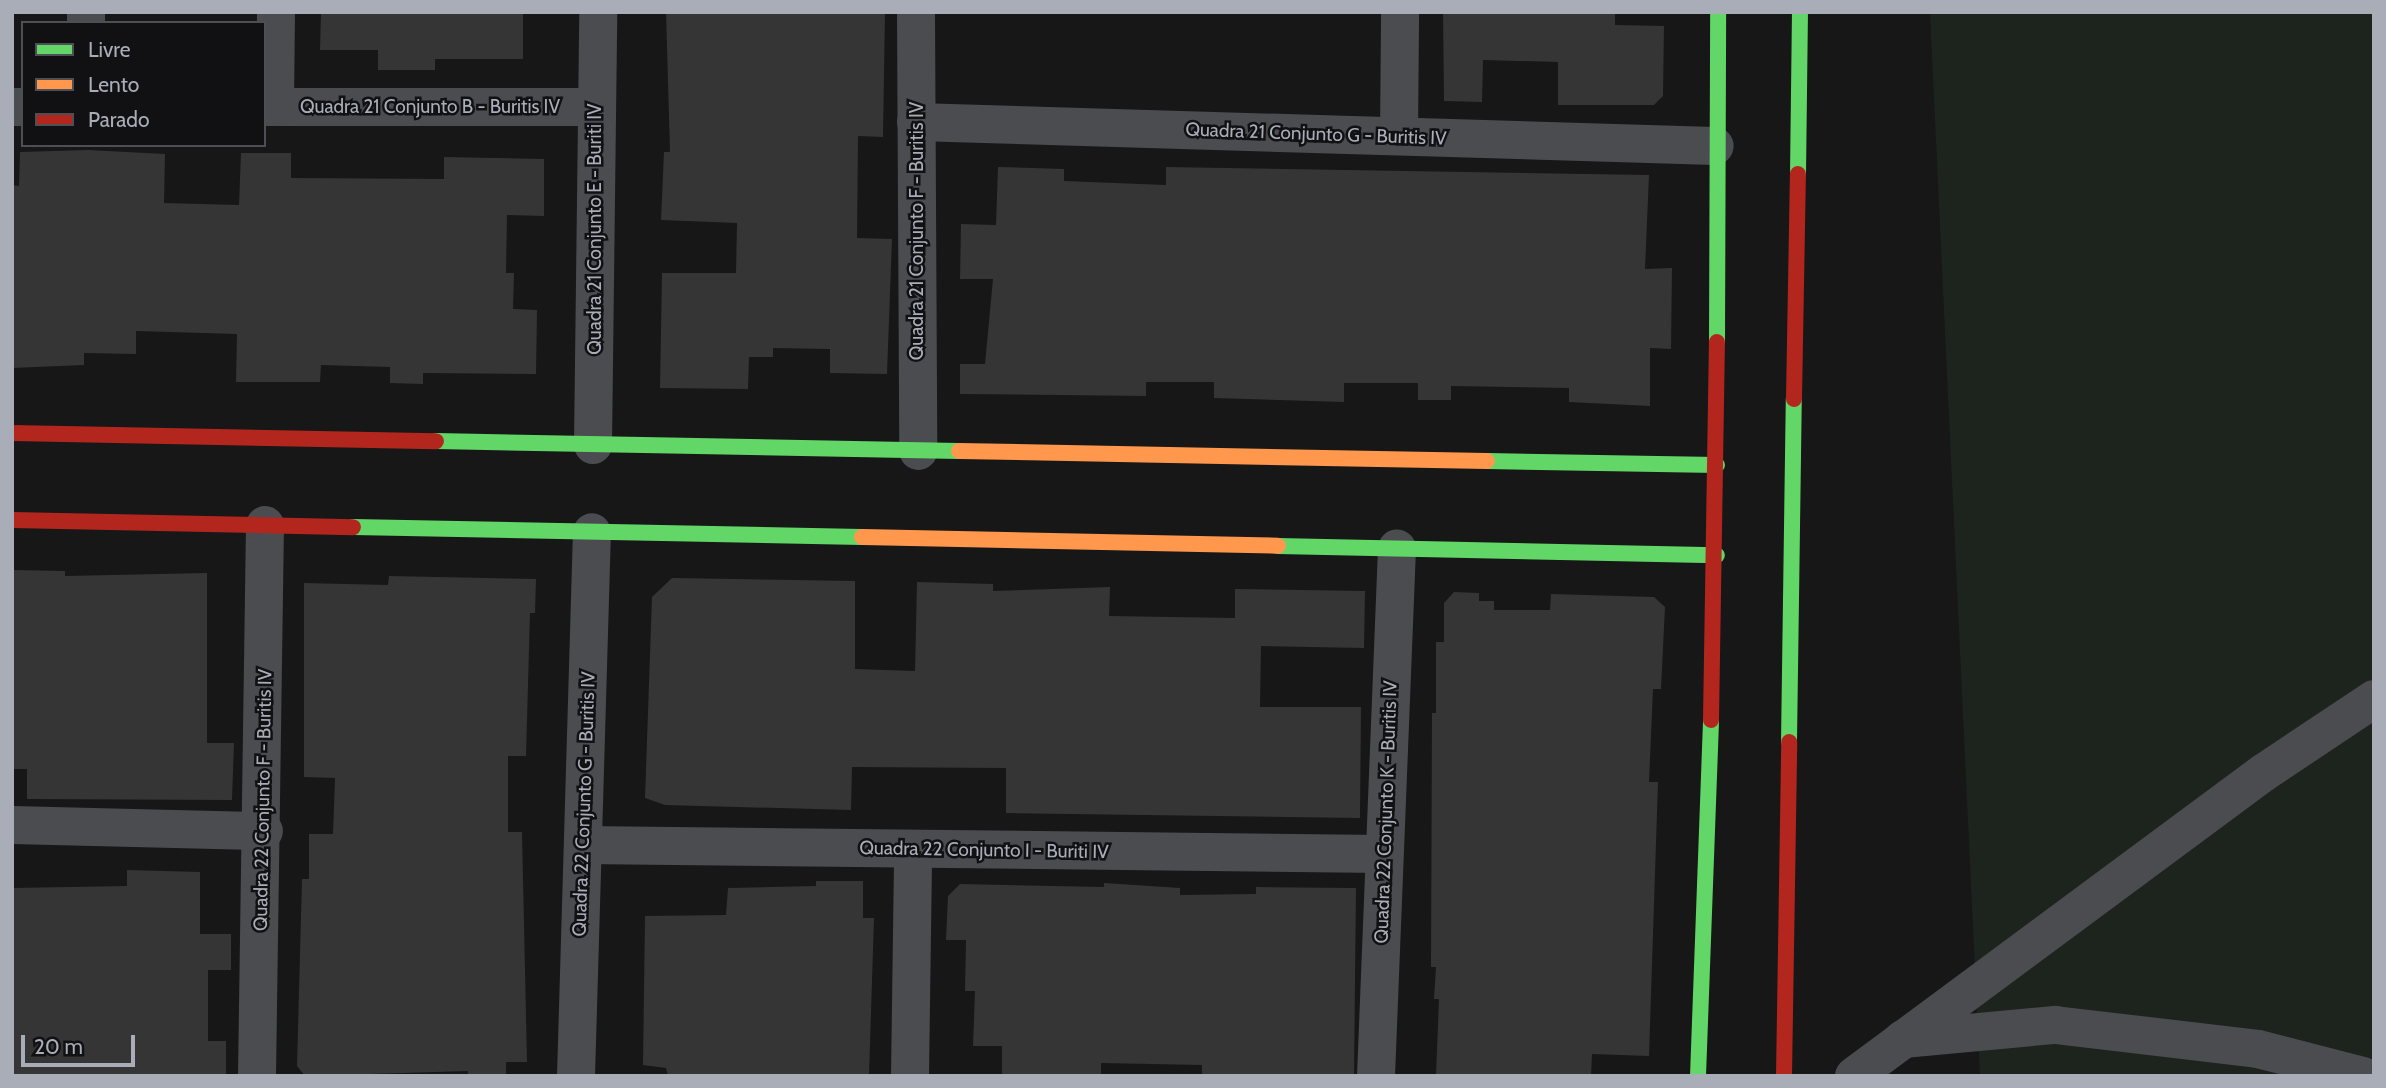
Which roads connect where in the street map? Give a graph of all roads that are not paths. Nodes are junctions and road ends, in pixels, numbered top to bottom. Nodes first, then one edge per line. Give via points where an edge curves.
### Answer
1 (276, 12) edge
2 (598, 12) edge
3 (916, 12) edge
4 (1400, 12) edge
5 (1718, 12) edge
6 (1800, 12) edge
7 (270, 107) edge
8 (595, 107) junction
9 (916, 122) junction
10 (1399, 136) junction
11 (1716, 146) junction
12 (12, 433) edge
13 (593, 445) junction
14 (918, 451) junction
15 (1717, 465) junction
16 (12, 520) edge
17 (265, 525) junction
18 (592, 532) junction
19 (1397, 548) junction
20 (1717, 555) junction
21 (2374, 699) edge
22 (12, 825) edge
23 (264, 831) junction
24 (583, 845) junction
25 (913, 849) junction
26 (1384, 854) junction
27 (1903, 1039) junction
28 (257, 1076) edge
29 (576, 1076) edge
30 (910, 1076) edge
31 (1376, 1076) edge
32 (1698, 1076) edge
33 (1784, 1076) edge
34 (1854, 1076) edge
35 (2363, 1076) edge

1 - 7 street
2 - 8 street, Quadra 21 Conjunto E - Buriti IV
3 - 9 street, Quadra 21 Conjunto F - Buritis IV
4 - 10 street
5 - 11 street
6 - 33 street
7 - 8 street, Quadra 21 Conjunto B - Buritis IV
8 - 13 street, Quadra 21 Conjunto E - Buriti IV
9 - 10 street, Quadra 21 Conjunto G - Buritis IV
9 - 14 street, Quadra 21 Conjunto F - Buritis IV
10 - 11 street, Quadra 21 Conjunto G - Buritis IV
11 - 15 street
12 - 13 street
13 - 14 street
14 - 15 street
15 - 20 street
16 - 17 street
17 - 18 street
17 - 23 street, Quadra 22 Conjunto F - Buritis IV
18 - 19 street
18 - 24 street, Quadra 22 Conjunto G - Buritis IV
19 - 20 street
19 - 26 street, Quadra 22 Conjunto K - Buritis IV
20 - 32 street
21 - 27 street via 2263,773
22 - 23 street
23 - 28 street, Quadra 22 Conjunto F - Buritis IV
24 - 25 street, Quadra 22 Conjunto I - Buriti IV
24 - 29 street, Quadra 22 Conjunto G - Buritis IV
25 - 26 street, Quadra 22 Conjunto I - Buriti IV
25 - 30 street
26 - 31 street, Quadra 22 Conjunto K - Buritis IV
27 - 34 street
27 - 35 street via 2055,1025 2258,1049

